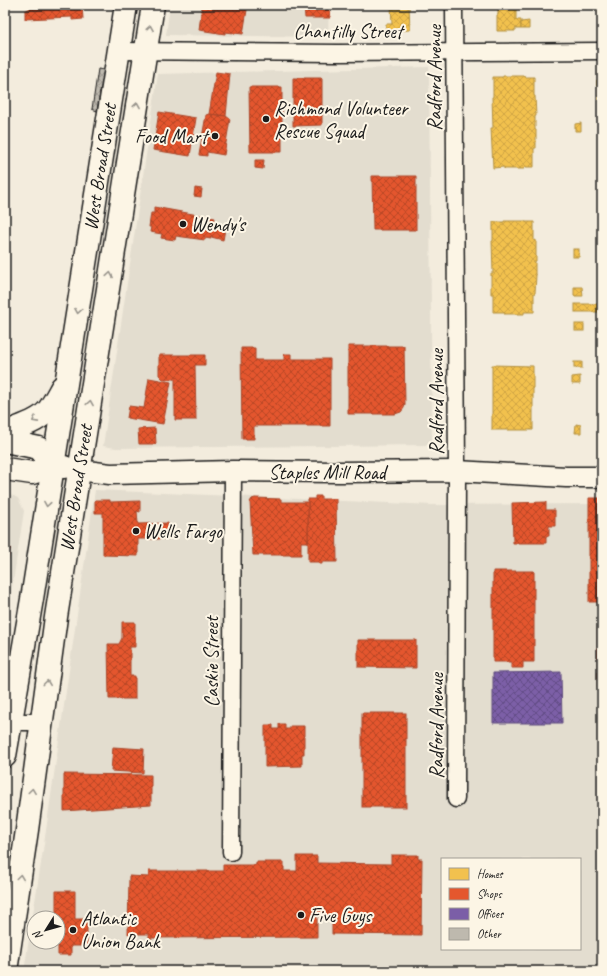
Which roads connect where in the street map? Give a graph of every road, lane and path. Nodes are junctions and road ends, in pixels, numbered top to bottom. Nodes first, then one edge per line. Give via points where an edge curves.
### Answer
1 (126, 5) edge
2 (153, 5) edge
3 (454, 5) edge
4 (119, 51) junction
5 (454, 51) junction
6 (602, 51) edge
7 (146, 52) junction
8 (67, 379) junction
9 (5, 433) edge
10 (5, 441) edge
11 (53, 466) junction
12 (5, 469) edge
13 (79, 470) junction
14 (233, 471) junction
15 (457, 471) junction
16 (602, 477) edge
17 (8, 722) edge
18 (42, 722) junction
19 (5, 756) edge
20 (456, 799) dead end
21 (231, 852) dead end
22 (6, 971) edge

1 - 4 main road, West Broad Street
7 -> 2 main road, West Broad Street
3 - 5 street, Radford Avenue
4 - 7 street, Chantilly Street
4 -> 8 main road, West Broad Street
5 - 6 street, Chantilly Street
5 - 7 street, Chantilly Street
5 - 15 street, Radford Avenue
13 -> 7 main road, West Broad Street
8 -> 9 main road via 49,409 41,416
8 - 11 main road, West Broad Street
10 - 11 main road via 39,448
11 - 12 main road, Staples Mill Road via 32,473
11 - 13 main road, Staples Mill Road
11 -> 17 main road, West Broad Street via 32,599
13 - 14 street, Staples Mill Road via 110,474
18 -> 13 main road, West Broad Street
14 - 15 street, Staples Mill Road
14 - 21 street, Caskie Street
15 - 16 street, Staples Mill Road
15 - 20 street, Radford Avenue
17 - 18 street
17 - 19 main road, West Broad Street
22 -> 18 main road, West Broad Street

